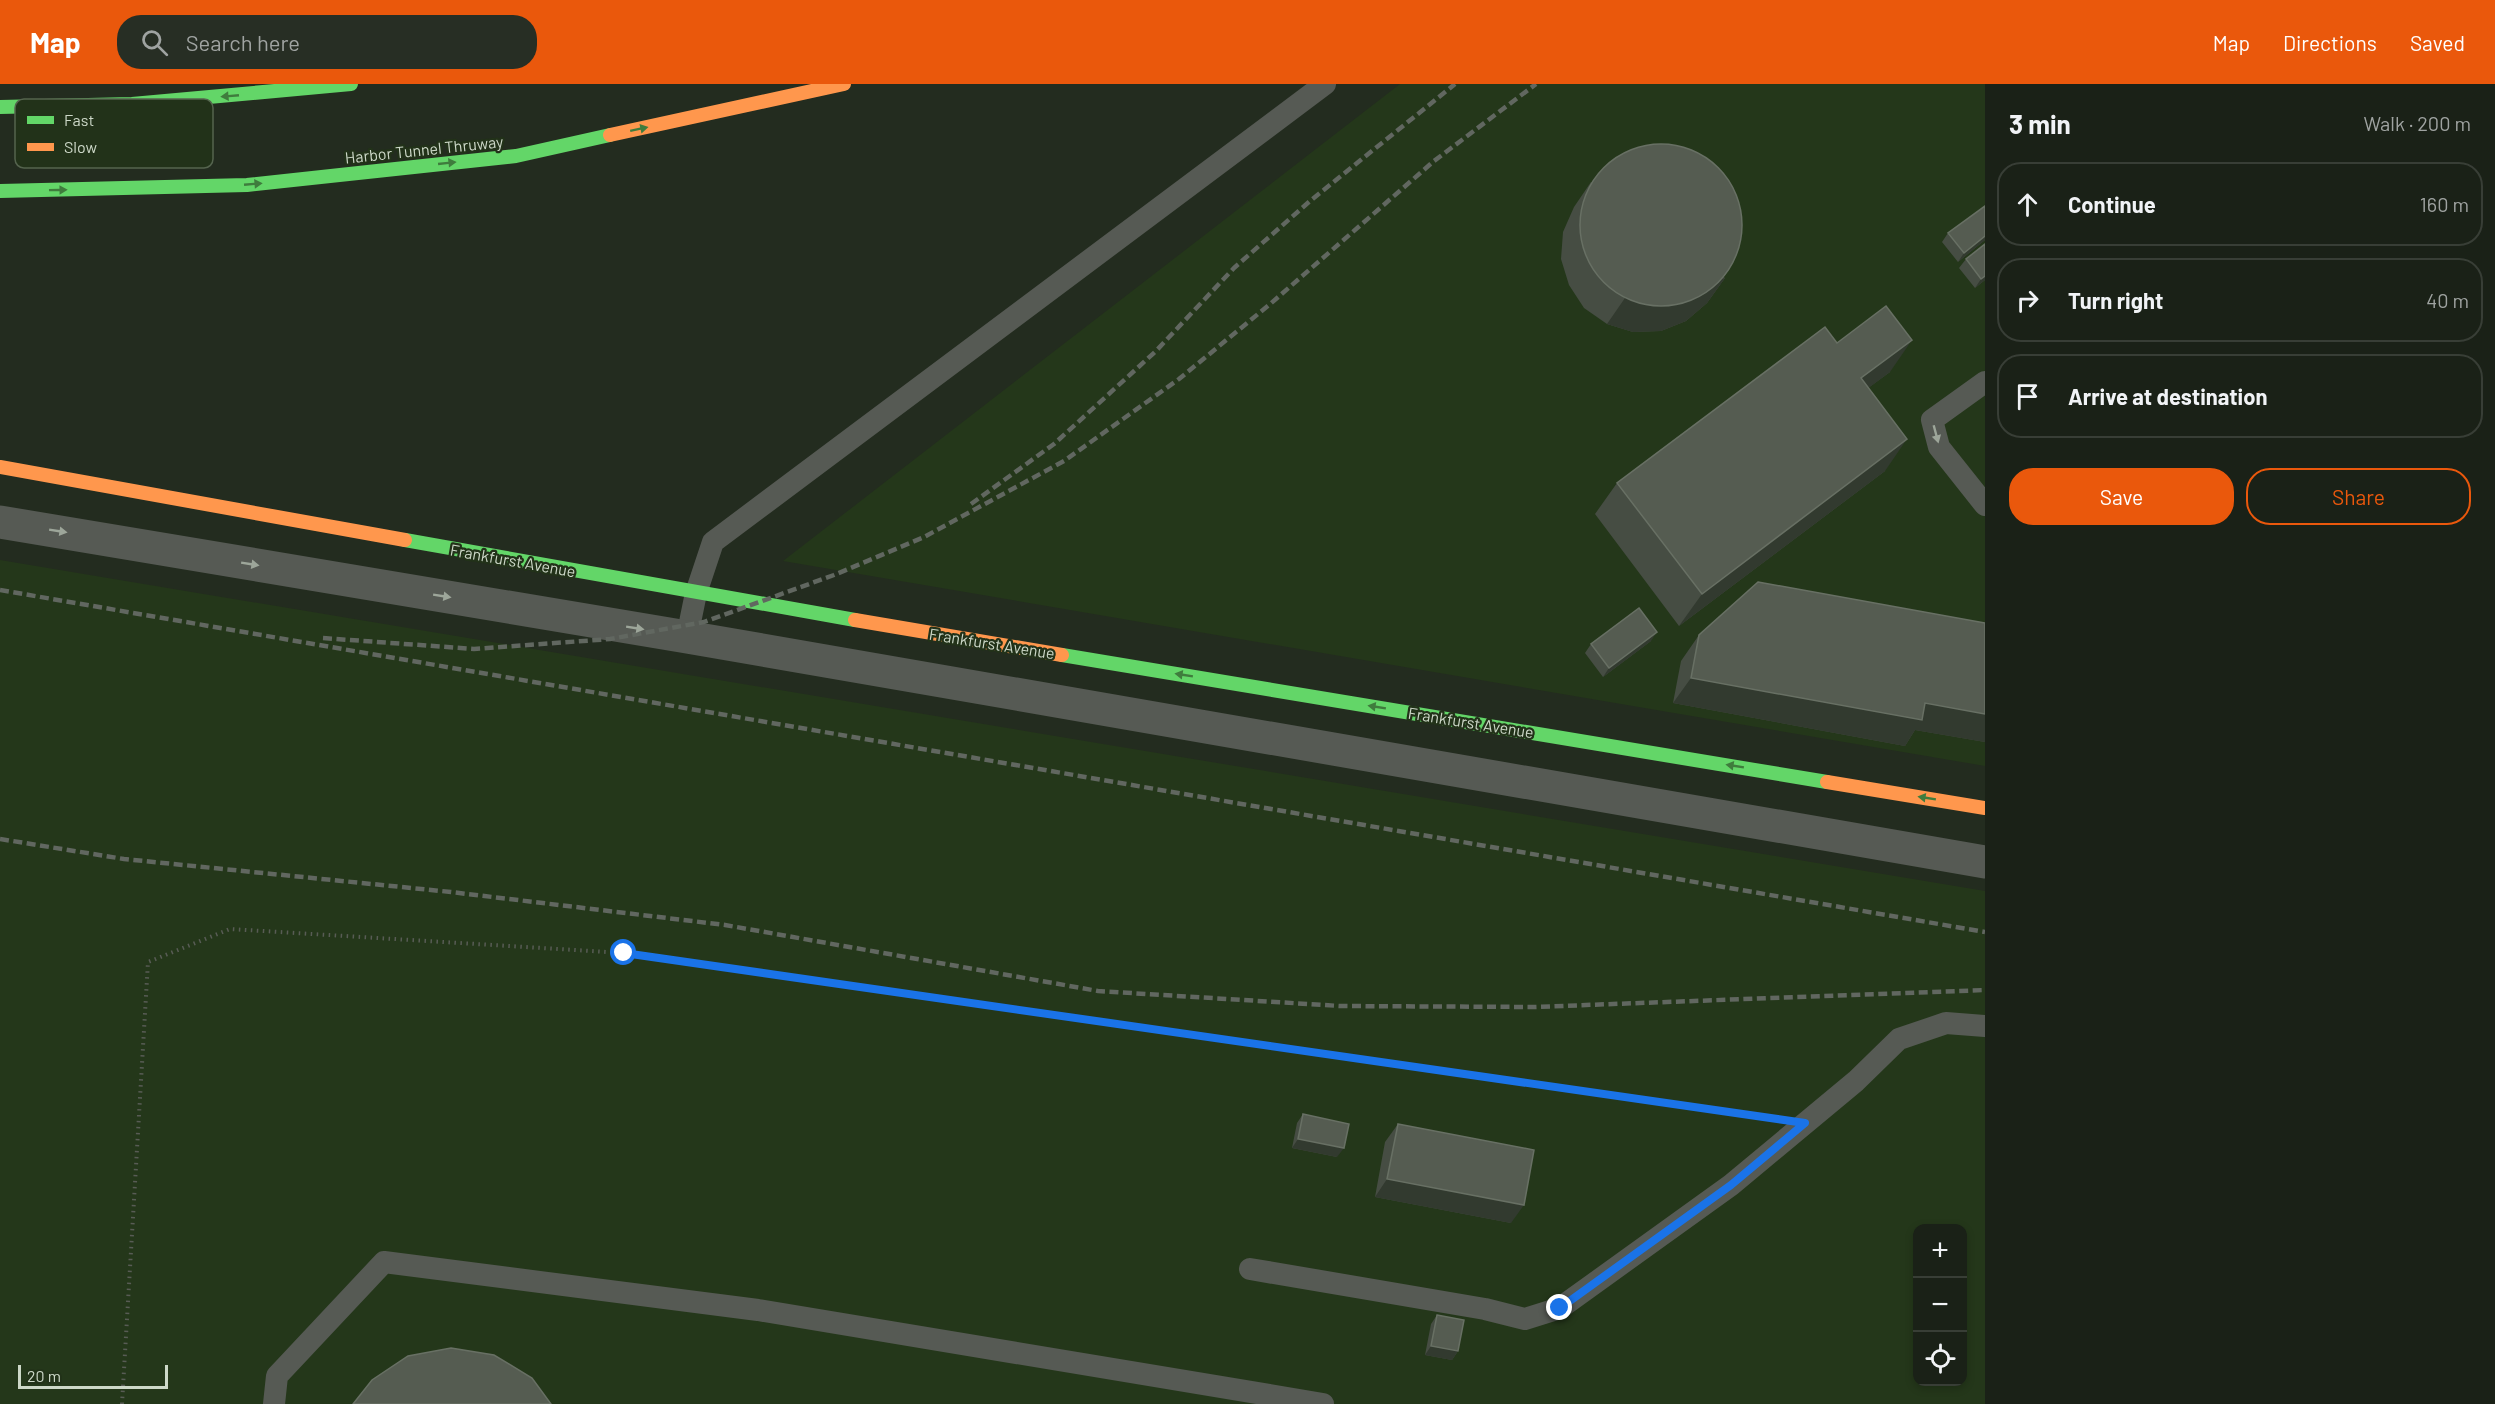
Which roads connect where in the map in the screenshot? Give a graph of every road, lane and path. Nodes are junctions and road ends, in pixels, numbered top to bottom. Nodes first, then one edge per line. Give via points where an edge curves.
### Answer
1 (351, 84) edge
2 (844, 84) edge
3 (1325, 84) edge
4 (187, 99) edge
5 (0, 107) edge
6 (15, 107) edge
7 (0, 191) edge
8 (1985, 382) edge
9 (0, 467) edge
10 (1985, 505) edge
11 (0, 522) edge
12 (696, 593) junction
13 (687, 637) junction
14 (1985, 808) edge
15 (1985, 862) edge
16 (1985, 1026) edge
17 (1805, 1123) junction
18 (1250, 1269) dead end
19 (122, 1404) edge
20 (274, 1404) edge
21 (1323, 1404) edge

1 -> 4 main road
7 -> 2 main road, Harbor Tunnel Thruway via 247,185 516,156
3 - 12 lane via 713,542
6 -> 5 main road
8 -> 10 lane via 1932,420 1940,447
9 - 12 main road, Frankfurst Avenue
11 -> 13 street
12 - 13 lane
14 -> 12 main road, Frankfurst Avenue
13 - 15 street
16 - 17 lane via 1946,1023 1899,1039
17 - 18 lane via 1731,1185 1560,1308 1525,1319
17 - 19 path via 624,953 230,929 148,962
20 - 21 lane via 277,1376 384,1262 758,1310

